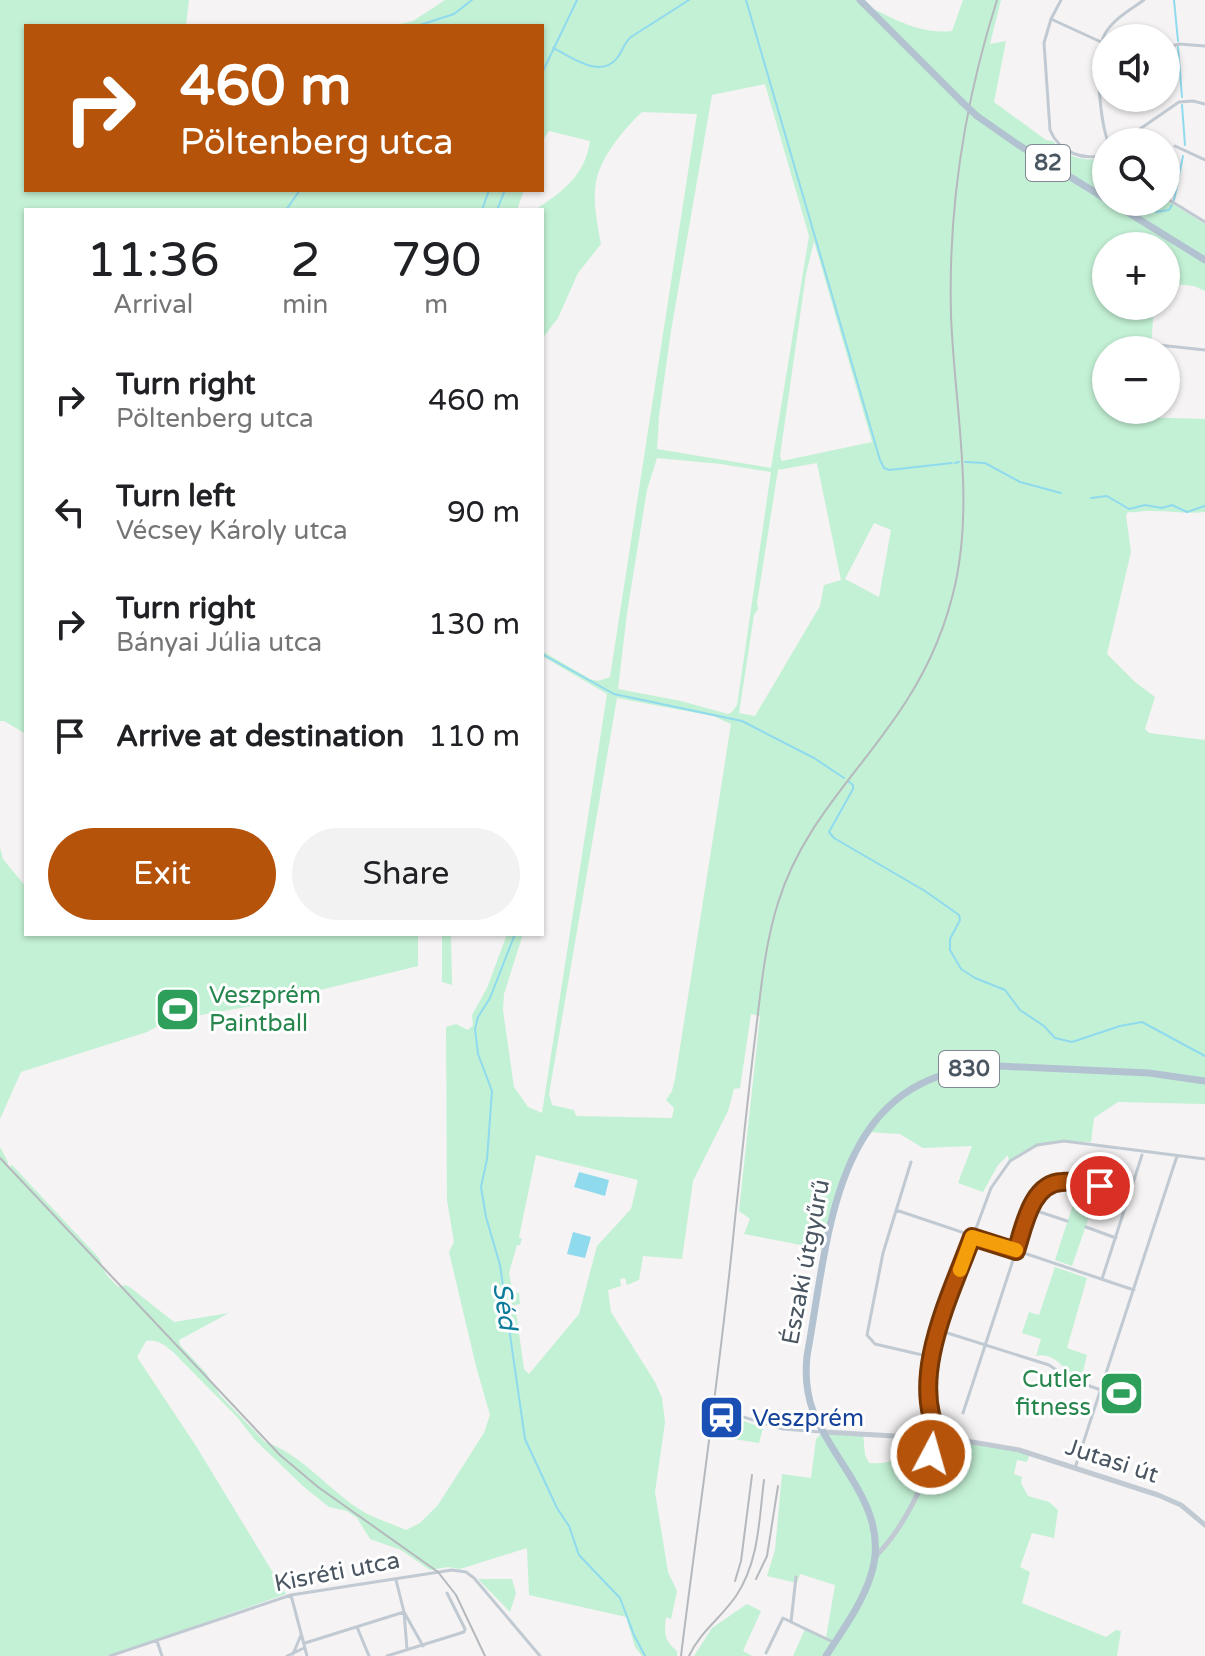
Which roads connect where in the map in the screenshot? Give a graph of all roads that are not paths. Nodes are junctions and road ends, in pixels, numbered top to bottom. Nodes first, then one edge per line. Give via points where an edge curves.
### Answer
1 (860, 0) edge
2 (1061, 0) edge
3 (1144, 0) edge
4 (1051, 19) junction
5 (1113, 24) edge
6 (1092, 38) edge
7 (1180, 44) edge
8 (1205, 46) edge
9 (1205, 104) edge
10 (1141, 128) edge
11 (1180, 148) edge
12 (1092, 158) edge
13 (1205, 160) edge
14 (1092, 191) edge
15 (1180, 207) edge
16 (1133, 216) edge
17 (1205, 222) edge
18 (1205, 260) edge
19 (1180, 347) edge
20 (1205, 350) edge
21 (1205, 1081) edge
22 (1142, 1155) dead end
23 (1177, 1155) junction
24 (1205, 1159) edge
25 (911, 1162) dead end
26 (1131, 1190) junction
27 (1031, 1209) junction
28 (896, 1210) junction
29 (1067, 1221) dead end
30 (1086, 1227) dead end
31 (972, 1237) junction
32 (1116, 1238) junction
33 (1016, 1251) junction
34 (1102, 1279) junction
35 (1134, 1290) junction
36 (938, 1330) junction
37 (985, 1344) junction
38 (931, 1357) junction
39 (1101, 1390) junction
40 (963, 1413) dead end
41 (930, 1417) junction
42 (823, 1432) junction
43 (730, 1436) dead end
44 (928, 1438) junction
45 (938, 1438) junction
46 (932, 1458) junction
47 (1075, 1468) junction
48 (1205, 1515) edge
49 (1198, 1518) junction
50 (1205, 1525) edge
51 (875, 1534) junction
52 (892, 1538) junction
53 (874, 1558) junction
54 (796, 1577) dead end
55 (395, 1579) junction
56 (447, 1593) dead end
57 (291, 1595) junction
58 (404, 1612) junction
59 (791, 1622) junction
60 (357, 1627) junction
61 (302, 1632) junction
62 (157, 1641) junction
63 (834, 1642) junction
64 (304, 1646) junction
65 (423, 1646) junction
66 (407, 1649) junction
67 (766, 1653) dead end
68 (293, 1654) junction
69 (110, 1656) edge
70 (162, 1656) edge
71 (287, 1656) edge
72 (307, 1656) edge
73 (369, 1656) edge
74 (387, 1656) edge
75 (540, 1656) edge
76 (826, 1656) edge

1 - 14 main road, 82, bridge via 977,116
2 - 4 street
3 - 5 street
4 - 6 street
4 - 12 street via 1043,51 1053,136 1082,157
7 - 8 street
9 - 10 street via 1176,104
11 - 13 street
15 - 17 street
16 - 18 main road, 82
19 - 20 street
21 - 42 main road, Északi útgyűrű / 830 via 1149,1073 978,1067 932,1079 889,1107 852,1155 829,1238 806,1366 809,1398
22 - 26 street
23 - 24 street
23 - 31 street via 1073,1141 1031,1148 1010,1161 995,1181
23 - 35 street
25 - 28 street
26 - 27 street via 1057,1182 1043,1189
26 - 32 street
27 - 29 street
27 - 33 street
28 - 31 street
28 - 38 street via 867,1335 875,1344
30 - 32 street
31 - 33 street
31 - 36 street
32 - 34 street
33 - 34 street
33 - 37 street
34 - 35 street
35 - 39 street
36 - 37 street
36 - 38 street
37 - 39 street via 1049,1365
37 - 40 street
38 - 41 street
39 - 47 street
41 - 44 street
41 - 45 street
42 - 43 street, Jutasi út via 783,1429 743,1416 734,1419
42 - 44 street, Jutasi út
42 - 51 main road, Északi útgyűrű / 830 via 852,1476
44 - 45 street, Jutasi út
44 - 45 street, Jutasi út
44 - 46 street
45 - 46 street
45 - 47 street, Jutasi út via 1002,1445
46 - 52 street
47 - 49 street, Jutasi út via 1170,1500
48 - 49 street
49 - 50 street, Jutasi út
51 - 52 street via 882,1542
51 - 53 main road, Északi útgyűrű / 830
52 - 53 street
53 - 63 main road, 830 via 868,1583
54 - 59 street
55 - 57 street, Kisréti utca
55 - 58 street
55 - 75 street, Kisréti utca via 466,1572
56 - 65 street via 464,1632
57 - 61 street
57 - 62 street, Kisréti utca
58 - 60 street
58 - 65 street
58 - 66 street
59 - 63 street
59 - 67 street via 783,1618
60 - 64 street
60 - 73 street
61 - 64 street
61 - 68 street
62 - 69 street, Kisréti utca
62 - 70 street
63 - 76 main road, 830
64 - 68 street
64 - 72 street
65 - 66 street
66 - 74 street
68 - 71 street

